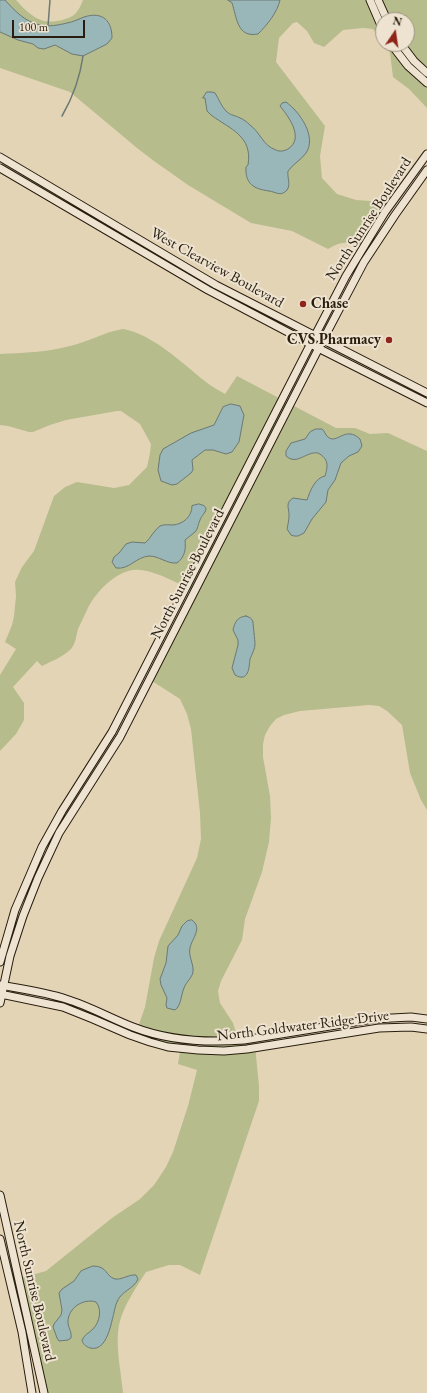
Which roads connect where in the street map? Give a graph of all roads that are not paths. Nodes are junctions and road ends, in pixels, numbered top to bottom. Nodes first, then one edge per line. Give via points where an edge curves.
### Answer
1 (371, 0) edge
2 (378, 0) edge
3 (376, 12) edge
4 (383, 12) edge
5 (397, 52) edge
6 (407, 52) edge
7 (427, 73) edge
8 (427, 83) edge
9 (427, 154) edge
10 (0, 158) edge
11 (0, 168) edge
12 (427, 170) edge
13 (358, 256) junction
14 (364, 262) junction
15 (314, 336) junction
16 (323, 340) junction
17 (310, 344) junction
18 (318, 348) junction
19 (427, 393) edge
20 (286, 402) junction
21 (427, 403) edge
22 (278, 421) junction
23 (0, 962) edge
24 (2, 985) edge
25 (1, 994) edge
26 (0, 1003) edge
27 (427, 1019) edge
28 (427, 1029) edge
29 (0, 1195) edge
30 (0, 1239) edge
31 (32, 1393) edge
32 (44, 1393) edge

1 - 3 street
2 - 4 street
5 - 8 street
6 - 7 street
9 - 13 street, North Sunrise Boulevard via 385,212
10 - 15 street, West Clearview Boulevard via 216,285
11 - 17 street, West Clearview Boulevard via 180,275
12 - 14 street, North Sunrise Boulevard
13 - 14 street
13 - 15 street, North Sunrise Boulevard
14 - 16 street, North Sunrise Boulevard
15 - 16 street, West Clearview Boulevard
15 - 17 street, North Sunrise Boulevard
16 - 18 street, North Sunrise Boulevard
16 - 19 street, West Clearview Boulevard
17 - 18 street, West Clearview Boulevard
17 - 20 street, North Sunrise Boulevard via 286,391
18 - 20 street, North Sunrise Boulevard
18 - 21 street, West Clearview Boulevard
20 - 22 street, North Sunrise Boulevard
22 - 23 street, North Sunrise Boulevard via 112,732 42,847 15,910
22 - 24 street, North Sunrise Boulevard via 120,737 69,816 46,859 23,916
24 - 25 street, North Sunrise Boulevard
24 - 27 street, North Goldwater Ridge Drive via 64,998 144,1030 171,1038 195,1041 244,1040 380,1019
25 - 26 street, North Sunrise Boulevard
25 - 28 street, North Goldwater Ridge Drive via 63,1007 150,1042 198,1050 247,1049 379,1028
29 - 32 street, North Sunrise Boulevard
30 - 31 street, North Sunrise Boulevard via 22,1332

